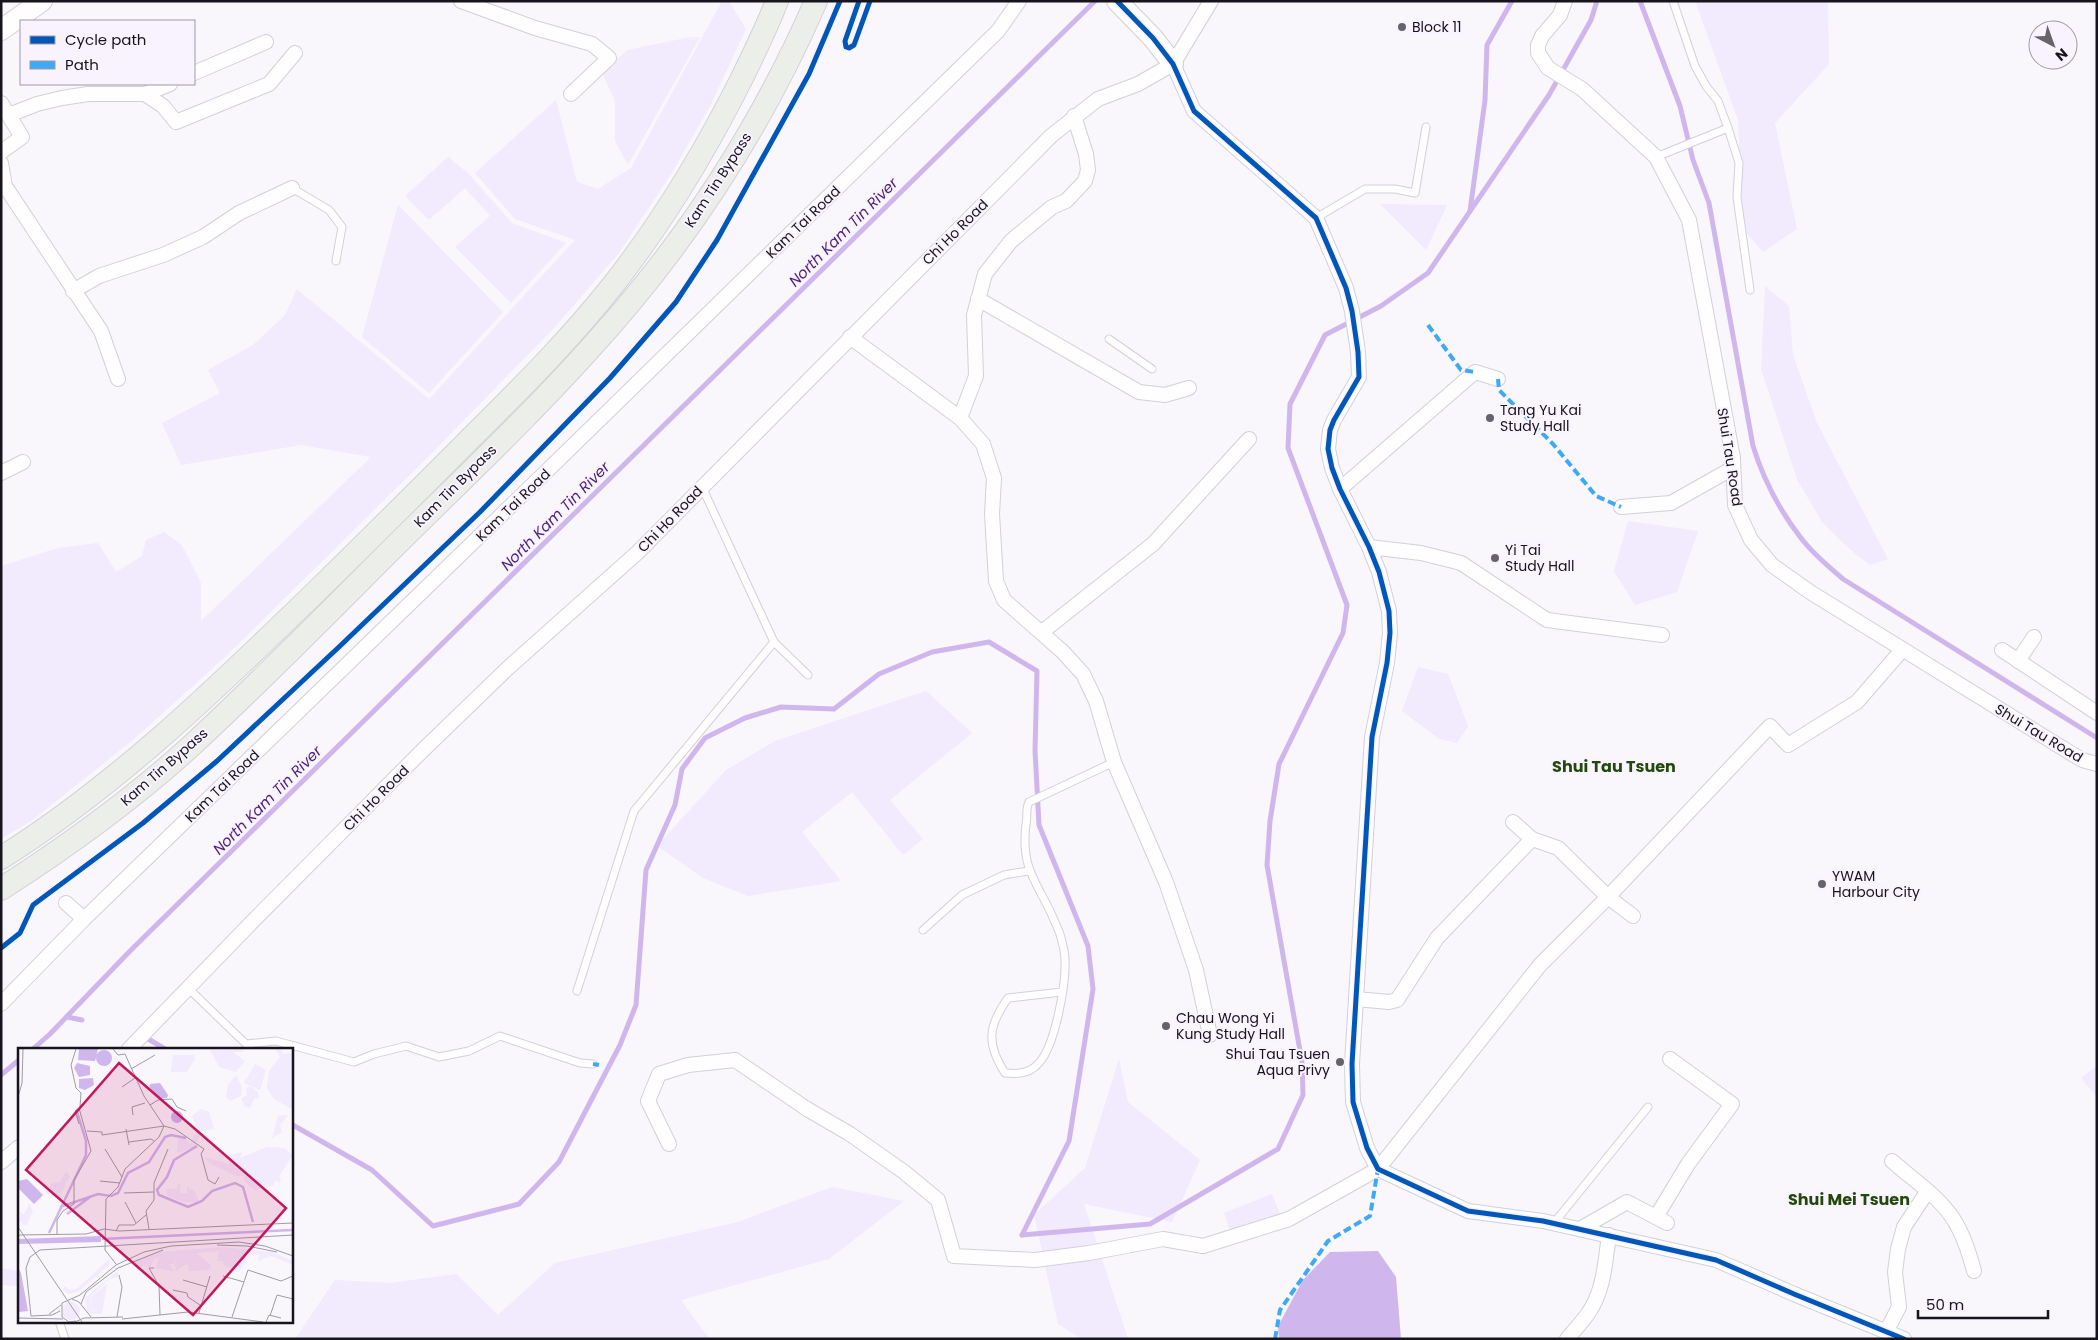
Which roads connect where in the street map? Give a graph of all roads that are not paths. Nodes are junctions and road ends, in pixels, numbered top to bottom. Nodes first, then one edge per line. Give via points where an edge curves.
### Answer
1 (42, 1) edge
2 (461, 1) edge
3 (777, 1) edge
4 (816, 1) edge
5 (1019, 1) edge
6 (1117, 1) edge
7 (1211, 1) edge
8 (1565, 1) edge
9 (1672, 1) edge
10 (1, 30) edge
11 (266, 42) dead end
12 (295, 53) dead end
13 (1173, 64) junction
14 (195, 73) edge
15 (168, 85) edge
16 (145, 94) junction
17 (571, 94) dead end
18 (1, 103) edge
19 (9, 116) junction
20 (1074, 116) junction
21 (1426, 127) dead end
22 (1728, 128) junction
23 (1, 152) edge
24 (1662, 154) junction
25 (1, 163) edge
26 (292, 188) joint
27 (1316, 218) junction
28 (336, 261) dead end
29 (1750, 290) dead end
30 (73, 291) junction
31 (978, 299) junction
32 (850, 337) junction
33 (1109, 339) dead end
34 (1152, 369) dead end
35 (118, 379) dead end
36 (1498, 379) dead end
37 (1189, 388) dead end
38 (960, 418) junction
39 (1249, 439) dead end
40 (23, 462) dead end
41 (1734, 468) junction
42 (1, 473) edge
43 (702, 486) junction
44 (1340, 489) junction
45 (1620, 507) dead end
46 (1369, 547) junction
47 (1042, 632) junction
48 (1662, 635) dead end
49 (2034, 637) dead end
50 (774, 642) junction
51 (1902, 650) junction
52 (2002, 650) dead end
53 (2018, 661) junction
54 (808, 675) dead end
55 (2097, 713) edge
56 (1114, 762) junction
57 (2097, 764) edge
58 (1513, 822) dead end
59 (1532, 839) junction
60 (1, 858) edge
61 (1028, 870) junction
62 (1, 890) edge
63 (1608, 897) junction
64 (66, 903) dead end
65 (1633, 916) dead end
66 (84, 919) junction
67 (923, 930) dead end
68 (189, 989) junction
69 (577, 991) dead end
70 (1062, 992) junction
71 (1356, 999) junction
72 (1, 1004) edge
73 (1210, 1035) dead end
74 (130, 1048) edge
75 (1670, 1059) dead end
76 (593, 1064) dead end
77 (1648, 1107) dead end
78 (669, 1144) dead end
79 (18, 1148) edge
80 (1, 1162) edge
81 (1892, 1162) dead end
82 (1378, 1169) junction
83 (1927, 1192) junction
84 (1554, 1223) junction
85 (1580, 1229) junction
86 (1609, 1236) junction
87 (1974, 1271) dead end
88 (59, 1322) edge
89 (1886, 1332) junction
90 (65, 1339) edge
91 (1567, 1339) edge
92 (1904, 1339) edge

1 - 10 street
2 - 17 street via 535,28 592,44 609,58
3 - 60 main road, Kam Tin Bypass via 728,105 678,195 612,286 565,342 234,670 146,750 45,831
4 - 62 main road, Kam Tin Bypass via 742,146 675,245 586,353 190,747 63,848
5 - 66 street, Kam Tai Road via 998,31 978,51
6 - 13 street
7 - 13 street, Chi Ho Road
8 - 24 street, Shui Tau Road via 1560,16 1542,36 1538,53 1548,68 1582,89
9 - 22 lane via 1695,66 1718,101
11 - 14 street
12 - 16 street via 269,84 176,122 163,106
13 - 20 street, Chi Ho Road via 1138,84 1098,99
13 - 27 street via 1194,111
15 - 16 street
16 - 19 street via 88,94 37,104
18 - 19 street
19 - 23 street via 22,137
20 - 31 street via 1086,154 1088,170 1085,181 1066,201 1052,207 1011,241 985,274
20 - 32 street, Chi Ho Road
21 - 27 lane via 1415,193 1366,189
22 - 24 lane
22 - 29 lane via 1739,163 1737,197
24 - 41 street, Shui Tau Road via 1689,220
25 - 30 street via 5,186
26 - 28 lane via 329,210 342,227
26 - 30 street via 239,213 203,237 163,255 98,276
27 - 44 street via 1346,288 1358,352 1359,377 1334,420 1328,440 1330,459
30 - 35 street via 101,332
31 - 37 street via 1139,392 1166,395
31 - 38 street via 974,315 976,376
32 - 38 street
32 - 43 street, Chi Ho Road
33 - 34 lane
36 - 44 street via 1475,372
38 - 47 street via 983,444 994,478 992,514 996,580 1004,600
39 - 47 street via 1153,544
40 - 42 street
41 - 45 street via 1671,503
41 - 51 street, Shui Tau Road via 1735,505 1751,540 1772,565
43 - 50 lane
43 - 68 street, Chi Ho Road via 637,553 508,668 430,744
44 - 46 street
46 - 48 street via 1420,553 1460,564 1547,620
46 - 71 street via 1387,602 1390,633 1372,737
47 - 56 street via 1083,674 1096,701
49 - 53 street
50 - 54 lane
50 - 69 lane via 634,811
51 - 57 street, Shui Tau Road via 2082,760
51 - 63 street via 1857,702 1788,746 1770,726
52 - 53 street
53 - 55 street
56 - 61 lane via 1029,802 1024,843
56 - 73 street via 1166,882 1196,970
58 - 59 street
59 - 63 street via 1558,848
59 - 71 street via 1437,938 1397,1000
61 - 67 lane via 1004,875 962,895
61 - 70 lane via 1061,934 1065,960
63 - 65 street
63 - 82 street via 1540,965
64 - 66 street
66 - 72 street, Kam Tai Road
68 - 74 street, Chi Ho Road
68 - 76 lane via 246,1044 276,1041 354,1062 406,1046 439,1057 469,1051 500,1036 580,1063
70 - 70 lane via 1049,1046 1037,1065 1020,1074 1005,1073 995,1058 991,1041 1002,1005 1008,998
71 - 82 street via 1352,1064 1354,1102 1367,1148
75 - 85 street via 1732,1104 1688,1164 1662,1220 1627,1202
77 - 84 lane
78 - 82 street via 648,1101 659,1074 688,1065 735,1060 865,1145 938,1200 954,1256 1035,1260 1163,1239 1203,1246 1289,1219
79 - 80 street
81 - 83 street
82 - 84 street via 1468,1211
83 - 87 street via 1953,1218
83 - 89 street via 1904,1227 1895,1272 1899,1307
84 - 85 street
85 - 86 street
86 - 89 street via 1716,1260
86 - 91 street via 1604,1278 1596,1299
88 - 90 lane
89 - 92 street

